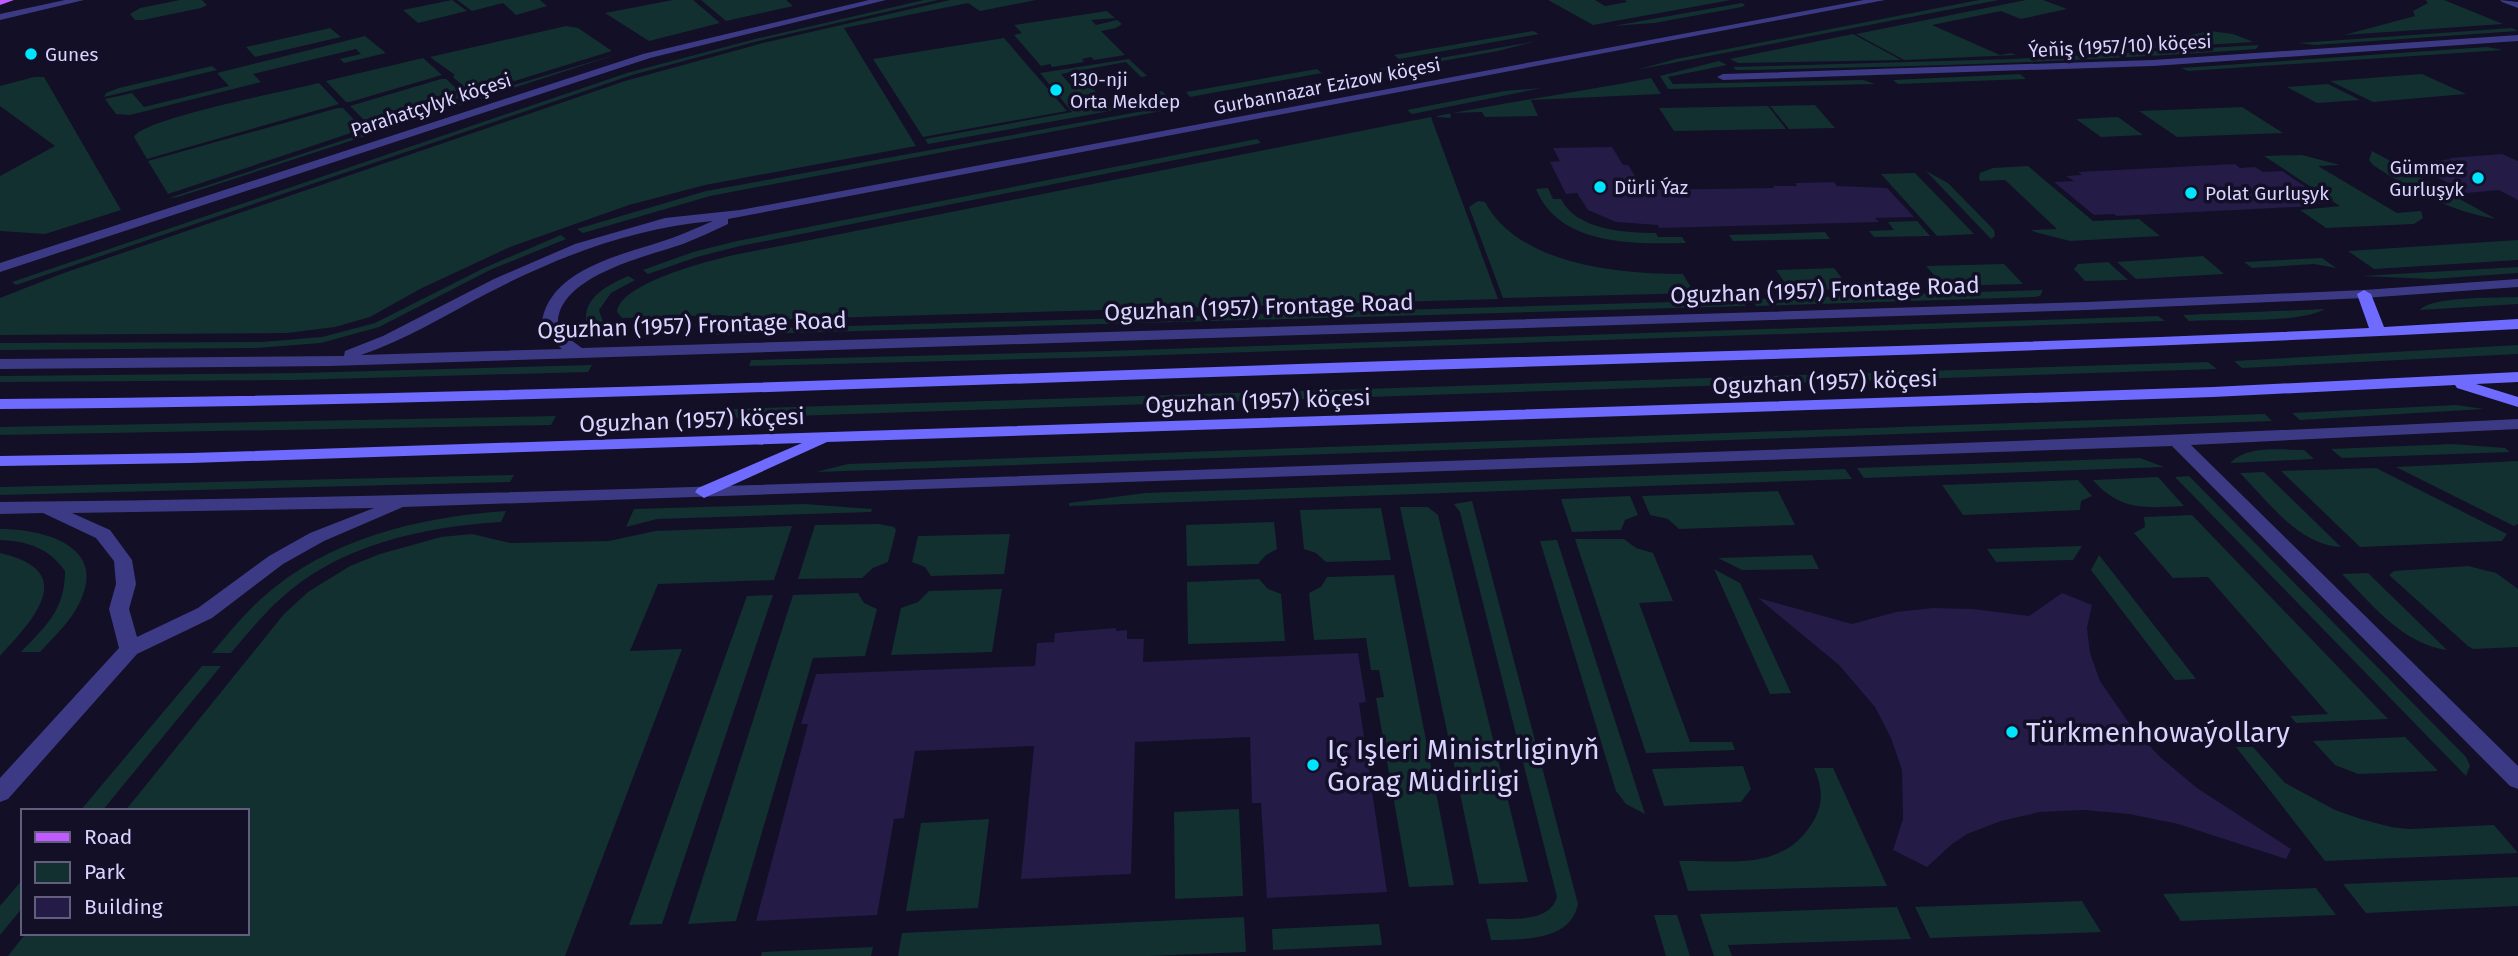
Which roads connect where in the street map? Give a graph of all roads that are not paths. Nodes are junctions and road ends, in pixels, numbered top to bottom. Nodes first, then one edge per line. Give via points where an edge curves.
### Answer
1 (9, 0) edge
2 (79, 0) edge
3 (881, 0) edge
4 (1880, 0) edge
5 (2505, 0) edge
6 (0, 2) edge
7 (2518, 5) edge
8 (0, 17) edge
9 (2518, 38) edge
10 (1723, 77) dead end
11 (740, 214) junction
12 (5, 268) edge
13 (2518, 283) edge
14 (2364, 294) junction
15 (2518, 324) edge
16 (2378, 332) junction
17 (578, 353) junction
18 (330, 361) junction
19 (0, 364) edge
20 (2518, 377) edge
21 (2453, 382) junction
22 (2518, 402) edge
23 (0, 404) edge
24 (2518, 425) edge
25 (828, 438) junction
26 (2176, 440) junction
27 (0, 461) edge
28 (704, 492) junction
29 (408, 501) junction
30 (0, 508) edge
31 (44, 508) junction
32 (130, 649) junction
33 (2518, 779) edge
34 (0, 793) edge

1 - 6 main road
2 - 8 street
3 - 12 street, Parahatçylyk köçesi via 609,68
4 - 11 street, Gurbannazar Ezizow köçesi
5 - 7 street
9 - 10 street, Ýeňiş (1957/10) köçesi via 2141,63
11 - 17 street via 615,262 573,285 550,317 559,340
11 - 18 street via 665,222 589,245 501,281 395,337
13 - 14 street, Oguzhan (1957) Frontage Road
14 - 16 main road
14 - 17 street, Oguzhan (1957) Frontage Road
15 - 16 main road, Oguzhan (1957) köçesi
16 - 23 main road, Oguzhan (1957) köçesi via 852,384 244,402
17 - 18 street, Oguzhan (1957) Frontage Road
18 - 19 street, Oguzhan (1957) Frontage Road
20 - 21 main road, Oguzhan (1957) köçesi
21 - 22 main road
21 - 25 main road, Oguzhan (1957) köçesi
24 - 26 street
25 - 27 main road, Oguzhan (1957) köçesi
25 - 28 main road
26 - 28 street
26 - 33 street
28 - 29 street
29 - 31 street
29 - 32 street via 317,537 257,573 205,613
30 - 31 street
31 - 32 street via 103,534 123,559 126,584 119,609
32 - 34 street

